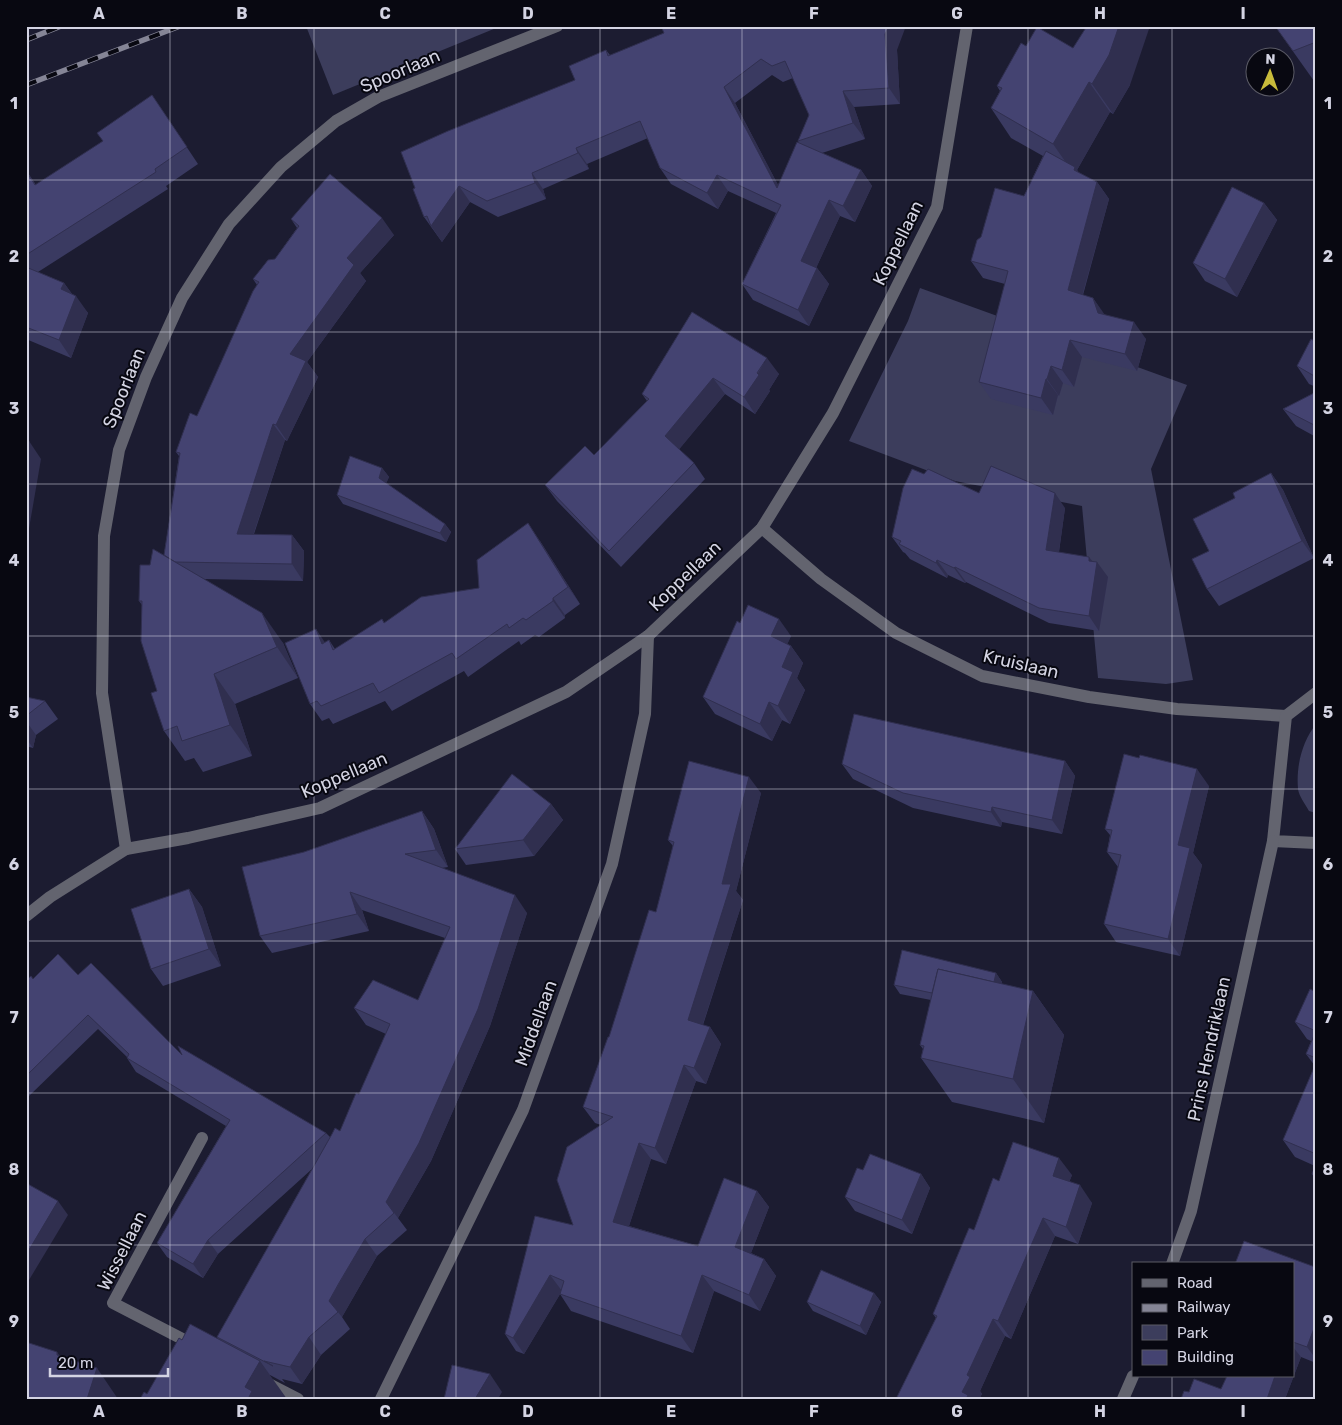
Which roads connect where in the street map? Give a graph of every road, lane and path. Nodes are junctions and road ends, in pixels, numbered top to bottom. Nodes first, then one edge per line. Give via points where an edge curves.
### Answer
1 (557, 26) edge
2 (967, 26) edge
3 (762, 528) junction
4 (648, 636) junction
5 (1316, 694) edge
6 (1286, 716) junction
7 (1273, 841) junction
8 (1316, 843) edge
9 (126, 849) junction
10 (26, 916) edge
11 (202, 1138) dead end
12 (1173, 1262) edge
13 (210, 1353) edge
14 (254, 1376) edge
15 (1132, 1378) edge
16 (298, 1399) edge
17 (381, 1399) edge
18 (1123, 1399) edge

1 - 9 street, Spoorlaan via 378,97 336,121 281,167 229,224 182,298 146,377 119,450 104,536 102,693
2 - 3 street, Koppellaan via 937,207 833,413
3 - 4 street, Koppellaan
3 - 6 street, Kruislaan via 821,579 896,633 982,676 1089,697 1177,709
4 - 9 street, Koppellaan via 566,692 320,808
4 - 17 street, Middellaan via 646,714 612,864 523,1110
5 - 6 street
6 - 7 street
7 - 8 street
7 - 12 street, Prins Hendriklaan via 1191,1211
9 - 10 street via 50,896
11 - 13 street, Wissellaan via 113,1304
14 - 16 street
15 - 18 street

